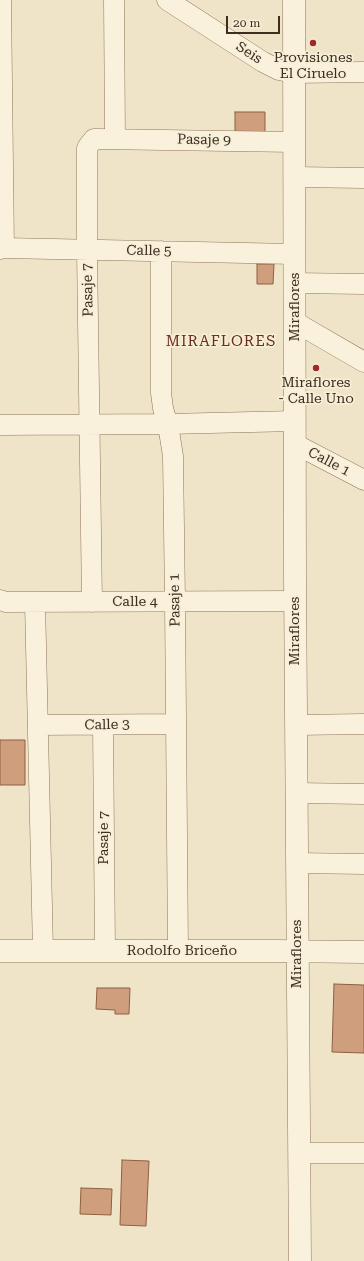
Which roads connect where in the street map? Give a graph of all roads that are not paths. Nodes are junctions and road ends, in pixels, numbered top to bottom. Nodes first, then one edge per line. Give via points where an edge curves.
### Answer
1 (1, 0) edge
2 (114, 0) edge
3 (167, 0) edge
4 (294, 0) edge
5 (364, 72) edge
6 (294, 73) junction
7 (115, 139) junction
8 (294, 142) junction
9 (294, 177) junction
10 (364, 178) edge
11 (2, 249) edge
12 (87, 250) junction
13 (161, 251) junction
14 (294, 254) junction
15 (294, 283) junction
16 (364, 284) edge
17 (295, 322) junction
18 (364, 362) edge
19 (295, 421) junction
20 (90, 424) junction
21 (167, 424) junction
22 (0, 425) edge
23 (295, 444) junction
24 (364, 480) edge
25 (0, 600) edge
26 (295, 601) junction
27 (35, 602) junction
28 (92, 602) junction
29 (176, 602) junction
30 (176, 724) junction
31 (364, 724) edge
32 (38, 725) junction
33 (103, 725) junction
34 (296, 725) junction
35 (296, 793) junction
36 (364, 794) edge
37 (297, 863) junction
38 (364, 864) edge
39 (0, 951) edge
40 (43, 951) junction
41 (105, 951) junction
42 (178, 951) junction
43 (297, 951) junction
44 (364, 952) edge
45 (299, 1153) junction
46 (364, 1153) edge
47 (300, 1261) edge

1 - 11 street
2 - 7 street
3 - 6 street, Seis via 271,66
4 - 6 street, Miraflores
5 - 6 street, Seis
6 - 8 street, Miraflores
7 - 8 street, Pasaje 9
7 - 12 street, Pasaje 7 via 94,139 88,148
8 - 9 street, Miraflores
9 - 10 street
9 - 14 street, Miraflores
11 - 12 street, Calle 5
12 - 13 street, Calle 5
12 - 20 street, Pasaje 7
13 - 14 street, Calle 5
13 - 21 street, Pasaje 1 via 161,393
14 - 15 street, Miraflores
15 - 16 street
15 - 17 street, Miraflores
17 - 18 street
17 - 19 street, Miraflores
19 - 21 street
19 - 23 street, Miraflores
20 - 21 street
20 - 22 street
20 - 28 street, Pasaje 7
21 - 29 street, Pasaje 1 via 173,456
23 - 24 street, Calle 1
23 - 26 street, Miraflores
25 - 27 street, Calle 4
26 - 29 street, Calle 4
26 - 34 street, Miraflores
27 - 28 street, Calle 4
27 - 32 street
28 - 29 street, Calle 4
29 - 30 street, Pasaje 1
30 - 33 street, Calle 3
30 - 42 street, Pasaje 1
31 - 34 street
32 - 33 street, Calle 3
32 - 40 street
33 - 41 street, Pasaje 7
34 - 35 street, Miraflores
35 - 36 street
35 - 37 street, Miraflores
37 - 38 street
37 - 43 street, Miraflores
39 - 40 street, Rodolfo Briceño
40 - 41 street, Rodolfo Briceño
41 - 42 street, Rodolfo Briceño
42 - 43 street, Rodolfo Briceño
43 - 44 street, Rodolfo Briceño
43 - 45 street, Miraflores
45 - 46 street
45 - 47 street, Miraflores

